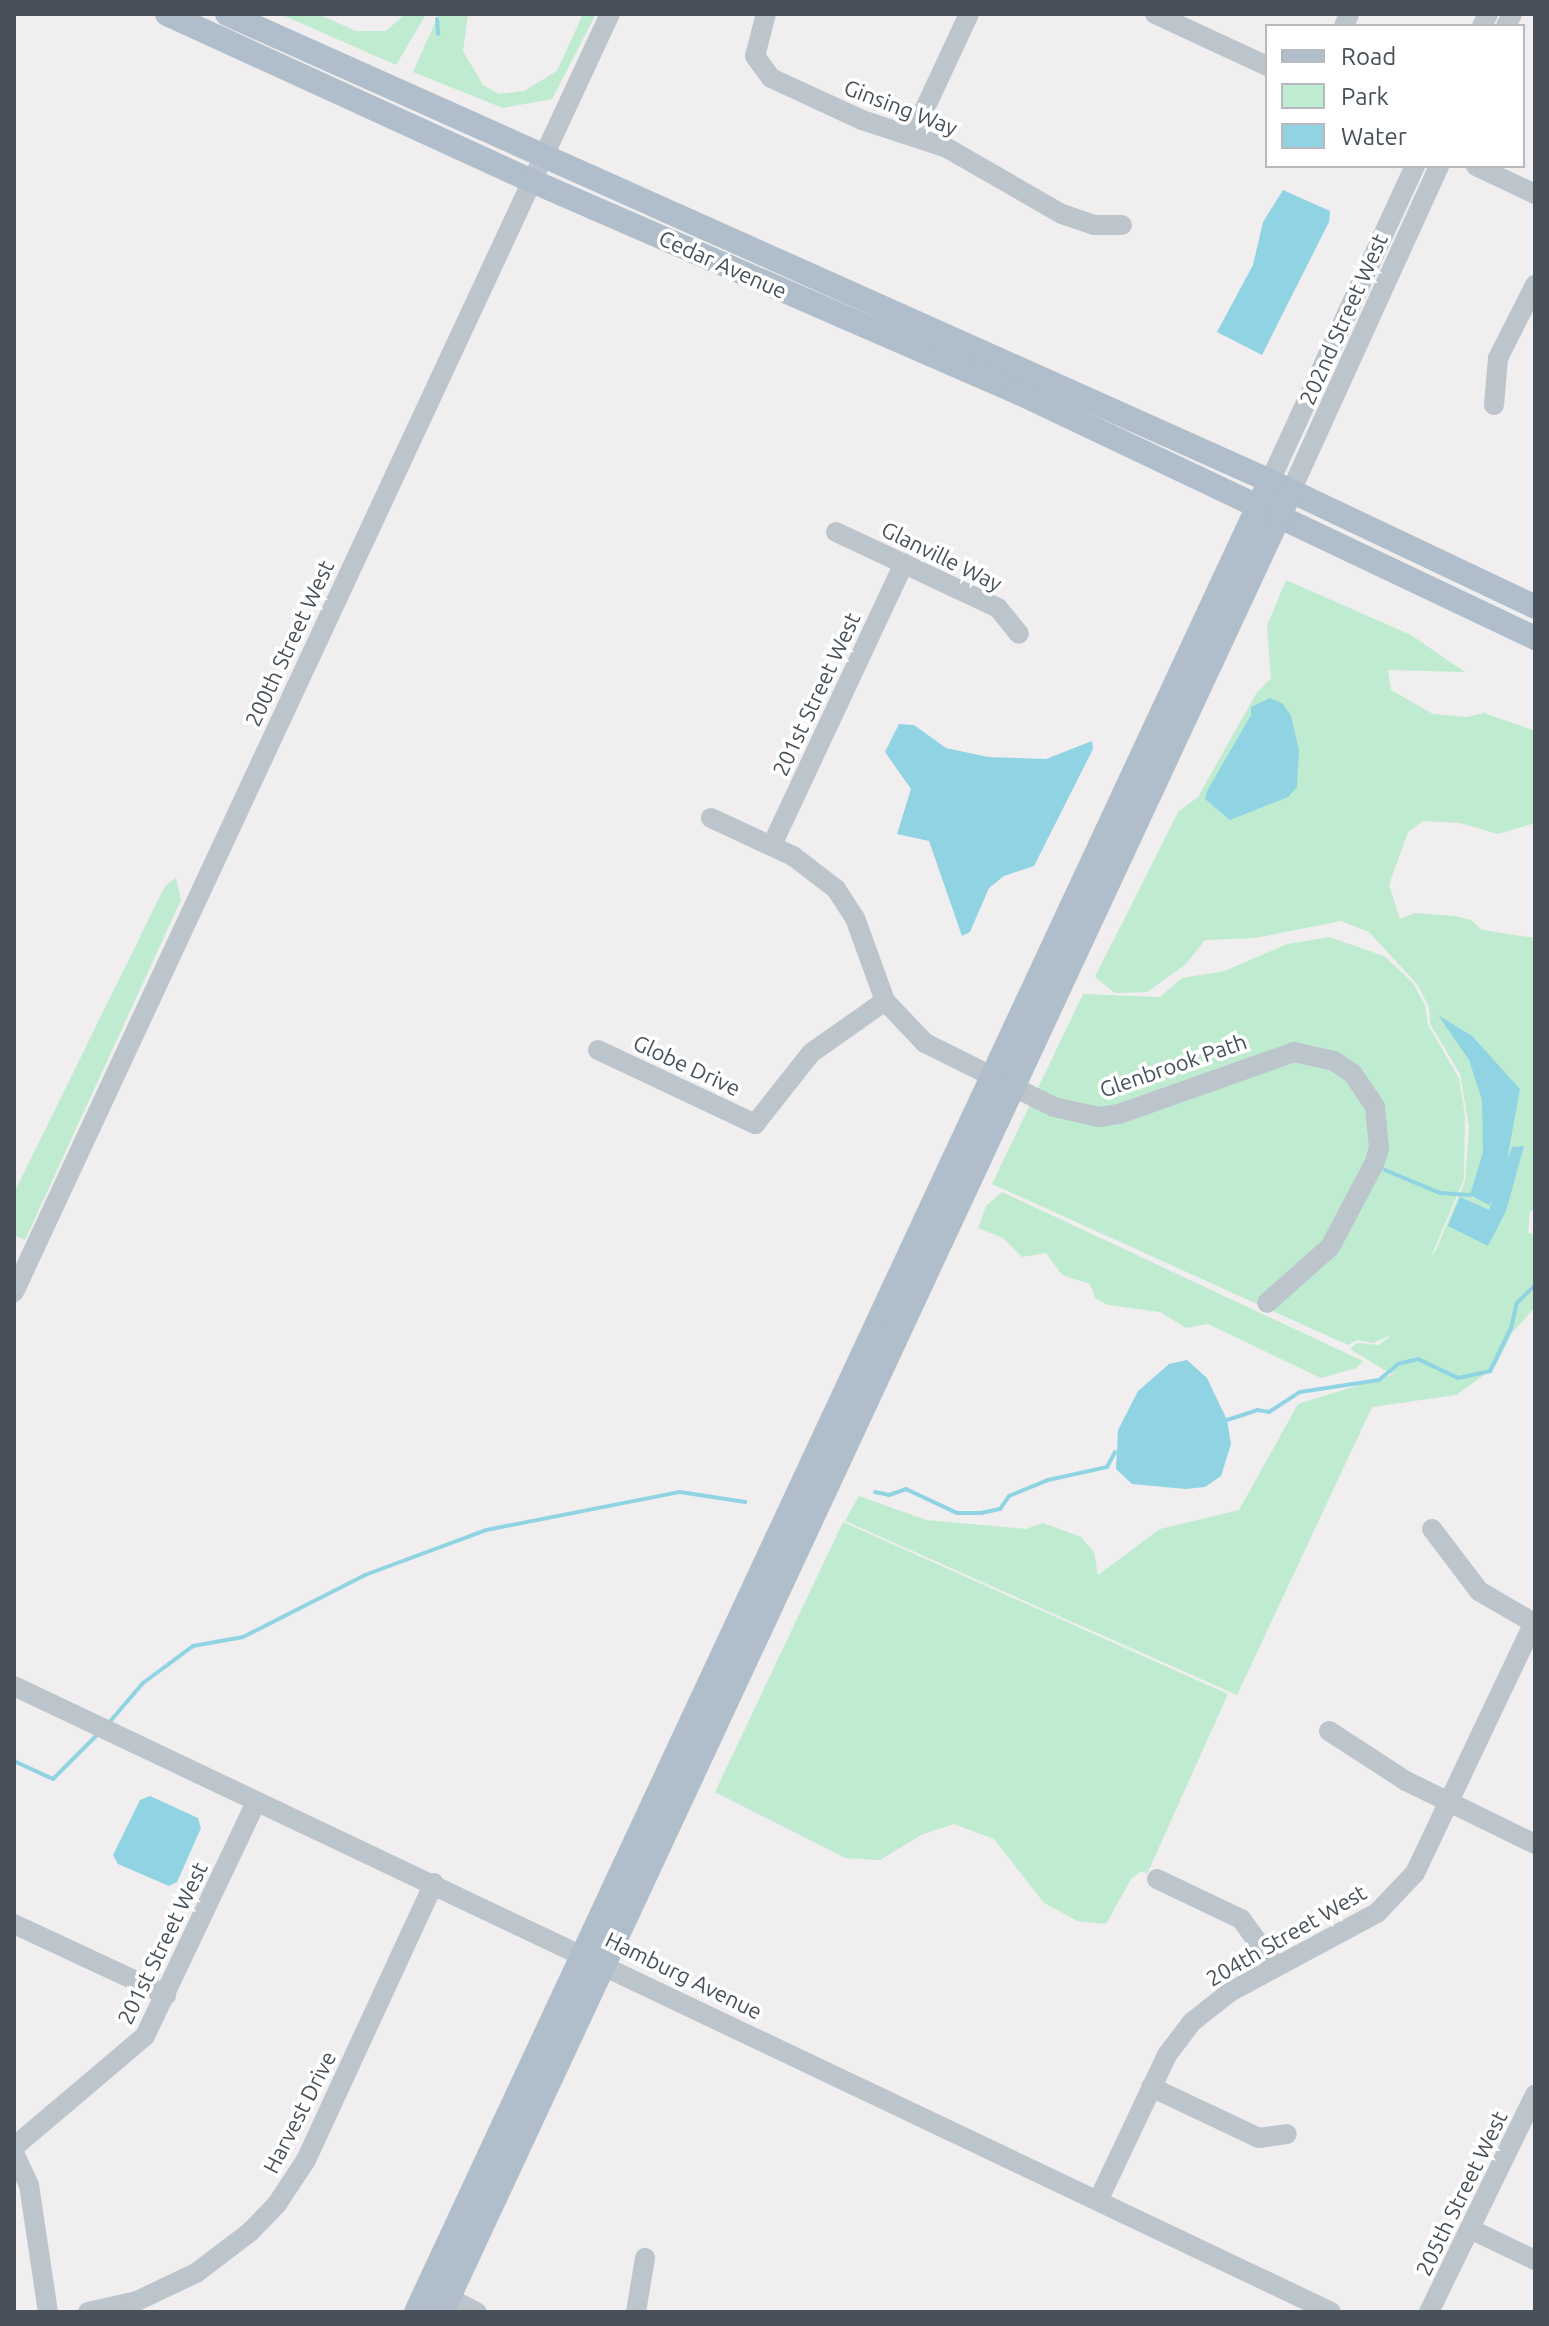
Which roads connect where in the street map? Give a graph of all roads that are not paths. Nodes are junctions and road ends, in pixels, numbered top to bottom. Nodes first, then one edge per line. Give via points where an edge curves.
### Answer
1 (167, 14) edge
2 (227, 14) edge
3 (610, 14) edge
4 (766, 14) edge
5 (969, 14) edge
6 (1155, 14) edge
7 (1265, 65) edge
8 (913, 134) junction
9 (544, 155) junction
10 (1414, 168) edge
11 (1438, 168) edge
12 (1480, 168) edge
13 (532, 181) junction
14 (1535, 194) edge
15 (1122, 225) dead end
16 (1535, 285) edge
17 (1494, 405) dead end
18 (1280, 486) junction
19 (1268, 511) junction
20 (836, 532) dead end
21 (904, 563) junction
22 (1535, 607) edge
23 (1019, 634) dead end
24 (1535, 638) edge
25 (711, 818) dead end
26 (772, 845) junction
27 (885, 1001) junction
28 (598, 1050) dead end
29 (1001, 1082) junction
30 (14, 1292) edge
31 (1267, 1303) dead end
32 (1432, 1529) dead end
33 (1534, 1622) edge
34 (14, 1686) edge
35 (1329, 1731) dead end
36 (256, 1802) junction
37 (1450, 1803) junction
38 (1535, 1844) edge
39 (1157, 1879) dead end
40 (434, 1883) junction
41 (14, 1924) edge
42 (593, 1958) junction
43 (1276, 1967) junction
44 (166, 1995) junction
45 (1151, 2087) junction
46 (1535, 2095) edge
47 (1287, 2134) dead end
48 (14, 2150) edge
49 (1098, 2201) junction
50 (1470, 2229) junction
51 (645, 2258) dead end
52 (1535, 2260) edge
53 (445, 2305) edge
54 (48, 2312) edge
55 (88, 2312) edge
56 (416, 2312) edge
57 (477, 2312) edge
58 (636, 2312) edge
59 (1331, 2312) edge
60 (1429, 2312) edge

1 - 13 main road, Cedar Avenue
2 - 9 main road, Cedar Avenue
3 - 9 street, 200th Street West
4 - 8 street, Ginsing Way via 755,47 763,73 862,120
5 - 8 street
6 - 7 street
8 - 15 street, Ginsing Way via 1062,214 1094,225
9 - 13 street, 200th Street West
9 - 18 main road, Cedar Avenue
10 - 18 street, 202nd Street West
11 - 18 street, 202nd Street West
12 - 14 street
13 - 19 main road, Cedar Avenue via 1019,393
13 - 30 street, 200th Street West
16 - 17 street via 1498,358
18 - 19 main road
18 - 22 main road, Cedar Avenue
19 - 24 main road, Cedar Avenue
19 - 29 main road
20 - 21 street, Glanville Way
21 - 23 street, Glanville Way via 998,608
21 - 26 street, 201st Street West
25 - 26 street, Glenbrook Path
26 - 27 street, Glenbrook Path via 823,876 842,896
27 - 28 street, Globe Drive via 804,1059 755,1124
27 - 29 street, Glenbrook Path via 925,1043
29 - 31 street, Glenbrook Path via 1068,1112 1099,1117 1294,1052 1334,1061 1353,1074 1375,1107 1379,1148 1374,1164 1330,1247
29 - 42 main road
32 - 33 street via 1479,1591
33 - 37 street, 204th Street West
34 - 36 street, Hamburg Avenue
35 - 37 street via 1390,1772
36 - 40 street, Hamburg Avenue
36 - 44 street, 201st Street West
37 - 38 street
37 - 43 street, 204th Street West via 1423,1861 1397,1894 1367,1919
39 - 43 street via 1241,1919
40 - 42 street, Hamburg Avenue
40 - 55 street, Harvest Drive via 317,2137 277,2204 252,2231 196,2273 137,2301
41 - 44 street
42 - 49 street, Hamburg Avenue
42 - 53 main road
42 - 56 main road
43 - 45 street, 204th Street West via 1201,2013 1174,2043
44 - 48 street, 201st Street West via 140,2043
45 - 47 street via 1259,2138
45 - 49 street, 204th Street West
46 - 50 street, 205th Street West
48 - 54 street via 29,2185
49 - 59 street, Hamburg Avenue
50 - 52 street
50 - 60 street, 205th Street West
51 - 58 street
53 - 57 street

